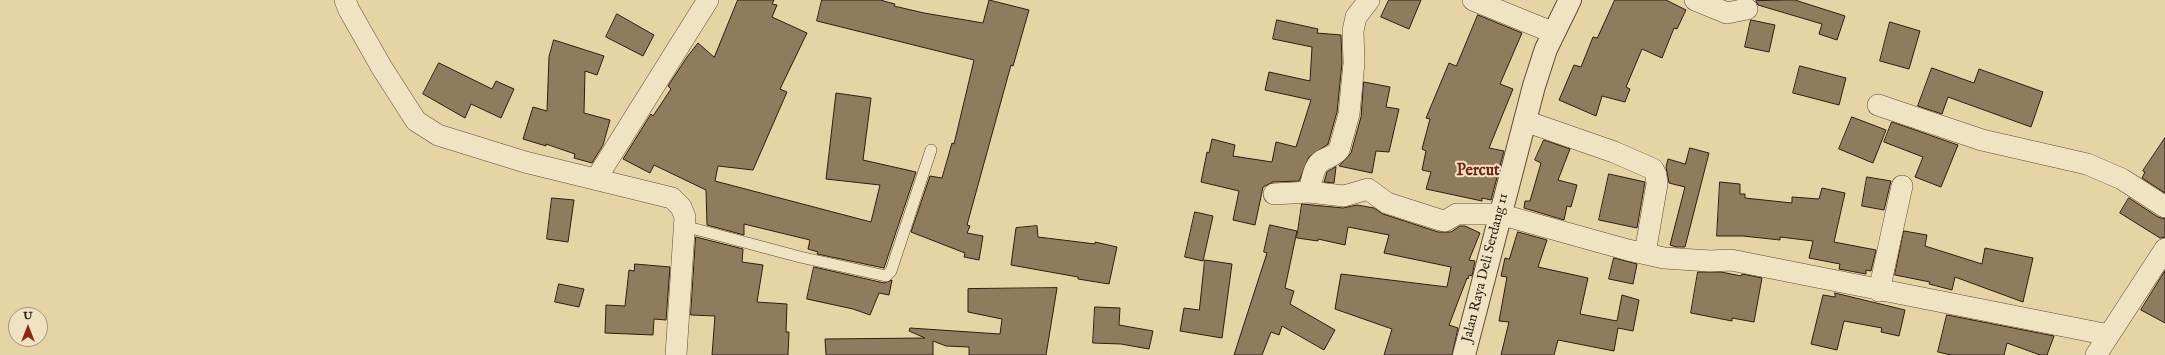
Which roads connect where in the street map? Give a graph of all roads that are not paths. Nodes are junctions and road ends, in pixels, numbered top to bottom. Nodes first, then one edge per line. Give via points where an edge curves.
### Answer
1 (345, 0) edge
2 (708, 0) edge
3 (1369, 0) edge
4 (1473, 0) edge
5 (1570, 0) edge
6 (1695, 0) edge
7 (1747, 9) dead end
8 (1554, 33) junction
9 (1878, 104) dead end
10 (1525, 121) junction
11 (931, 150) dead end
12 (596, 179) junction
13 (1902, 186) dead end
14 (1309, 192) junction
15 (1274, 194) dead end
16 (2165, 207) edge
17 (1499, 214) junction
18 (684, 226) junction
19 (2165, 249) edge
20 (1646, 253) junction
21 (1879, 291) junction
22 (2109, 335) junction
23 (676, 355) edge
24 (1464, 355) edge
25 (2096, 355) edge

1 - 12 street via 397,94 416,121 425,128 438,136 499,155
2 - 12 street
3 - 14 street via 1356,16 1349,114 1339,150 1316,167
4 - 8 street
5 - 8 street, Jalan Raya Deli Serdang 11
6 - 7 street via 1727,13
8 - 10 street, Jalan Raya Deli Serdang 11 via 1546,49
9 - 16 street via 1982,140 2087,164 2122,179
10 - 17 street, Jalan Raya Deli Serdang 11
10 - 20 street via 1614,152 1653,169 1657,184
11 - 18 lane via 891,271 886,276 800,257
12 - 18 street via 672,198 681,206 685,217
13 - 21 street
14 - 15 street
14 - 17 street via 1344,196 1368,189 1386,203 1445,221 1457,214
17 - 20 street
17 - 24 street, Jalan Raya Deli Serdang 11
18 - 23 street
19 - 22 street
20 - 21 street via 1687,261 1731,260
21 - 22 street
22 - 25 street

